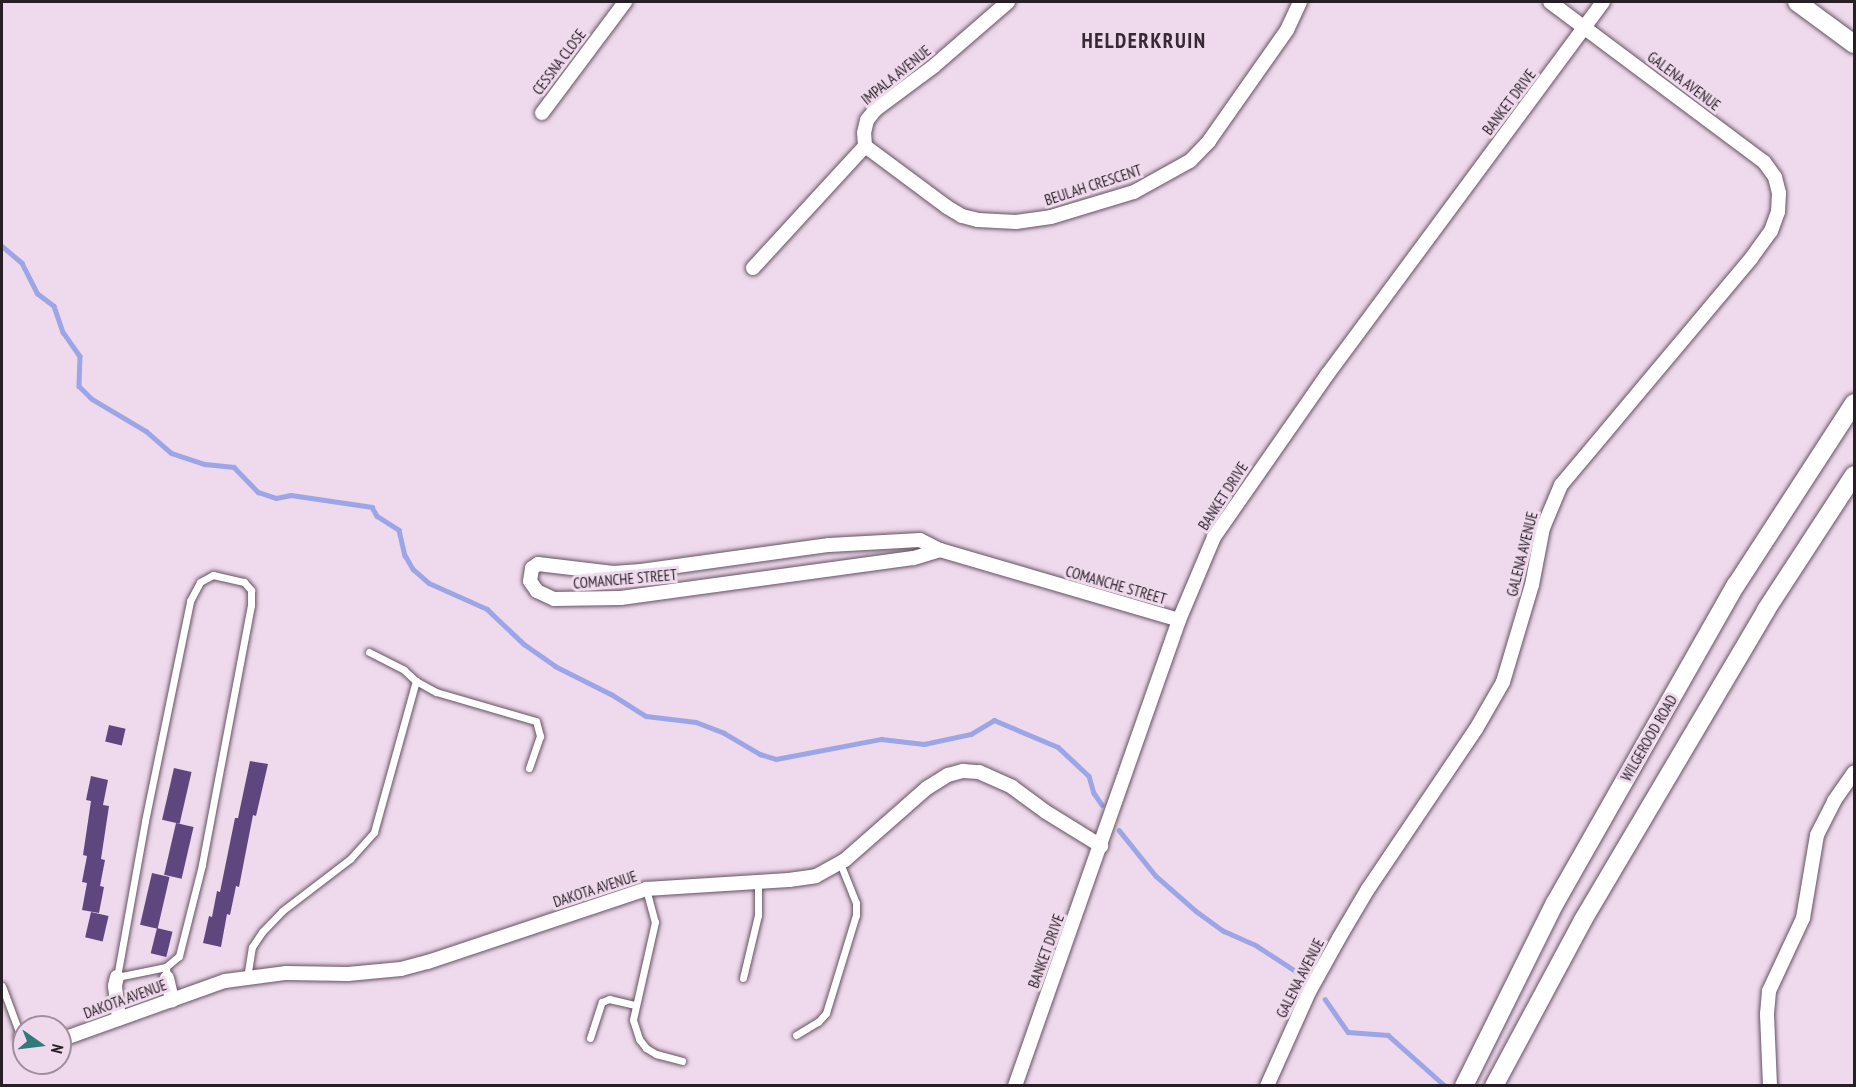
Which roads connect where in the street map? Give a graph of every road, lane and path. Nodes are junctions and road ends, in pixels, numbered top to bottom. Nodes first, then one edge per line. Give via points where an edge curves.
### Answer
1 (625, 2) edge
2 (1008, 2) edge
3 (1300, 2) edge
4 (1550, 2) edge
5 (1603, 2) edge
6 (1797, 2) edge
7 (1585, 27) junction
8 (1854, 44) edge
9 (542, 113) dead end
10 (865, 146) junction
11 (753, 268) dead end
12 (1854, 403) edge
13 (1854, 475) edge
14 (940, 550) junction
15 (1179, 620) junction
16 (369, 652) dead end
17 (416, 681) junction
18 (529, 768) dead end
19 (1854, 772) edge
20 (1101, 846) junction
21 (840, 863) junction
22 (758, 882) junction
23 (646, 889) junction
24 (167, 972) junction
25 (117, 977) junction
26 (247, 978) junction
27 (743, 978) dead end
28 (2, 986) edge
29 (172, 1000) junction
30 (635, 1005) junction
31 (13, 1015) edge
32 (119, 1019) junction
33 (796, 1035) dead end
34 (72, 1036) edge
35 (590, 1038) dead end
36 (682, 1061) dead end
37 (1015, 1086) edge
38 (1267, 1086) edge
39 (1464, 1086) edge
40 (1494, 1086) edge
41 (1770, 1086) edge

1 - 9 street, CESSNA CLOSE
2 - 10 street, IMPALA AVENUE via 934,66 875,110 867,120
3 - 10 street, BEULAH CRESCENT via 1287,30 1209,141 1190,161 1134,192 1051,217 1016,222 978,220 947,207
4 - 7 street, GALENA AVENUE
5 - 7 street, BANKET DRIVE
6 - 8 street
7 - 15 street, BANKET DRIVE via 1228,514 1214,537
7 - 38 street, GALENA AVENUE via 1764,162 1779,193 1778,212 1771,231 1752,257 1561,485 1543,528 1532,585 1503,682 1339,938
10 - 11 street
12 - 39 street, WILGEROOD ROAD via 1724,606 1555,903
13 - 40 street via 1766,609 1589,910
14 - 14 street, COMANCHE STREET via 913,558 621,598 554,598 537,591 530,581 532,568 538,564 613,573 890,540 920,540
14 - 15 street, COMANCHE STREET
15 - 20 street, BANKET DRIVE
16 - 17 lane via 404,670
17 - 18 lane via 436,692 536,721 540,736
17 - 26 lane via 374,831 350,859 282,911 262,932 252,948
19 - 41 street via 1817,835 1803,918 1769,991
20 - 21 street, DAKOTA AVENUE via 1012,787 979,772 963,771 927,788
20 - 37 street, BANKET DRIVE
21 - 22 street, DAKOTA AVENUE via 803,879
21 - 33 lane via 856,915 826,1013
22 - 23 street, DAKOTA AVENUE
22 - 27 lane via 758,915
23 - 26 street, DAKOTA AVENUE via 401,969
23 - 30 lane via 655,922
24 - 25 lane
24 - 25 lane via 179,956 185,936 251,605 250,590 244,582 213,575 200,582 190,601
24 - 29 street
25 - 32 street
26 - 29 street, DAKOTA AVENUE via 225,981
28 - 31 lane
29 - 32 street, DAKOTA AVENUE
30 - 35 lane via 609,999 602,1002
30 - 36 lane via 635,1029 646,1048
32 - 34 street, DAKOTA AVENUE

